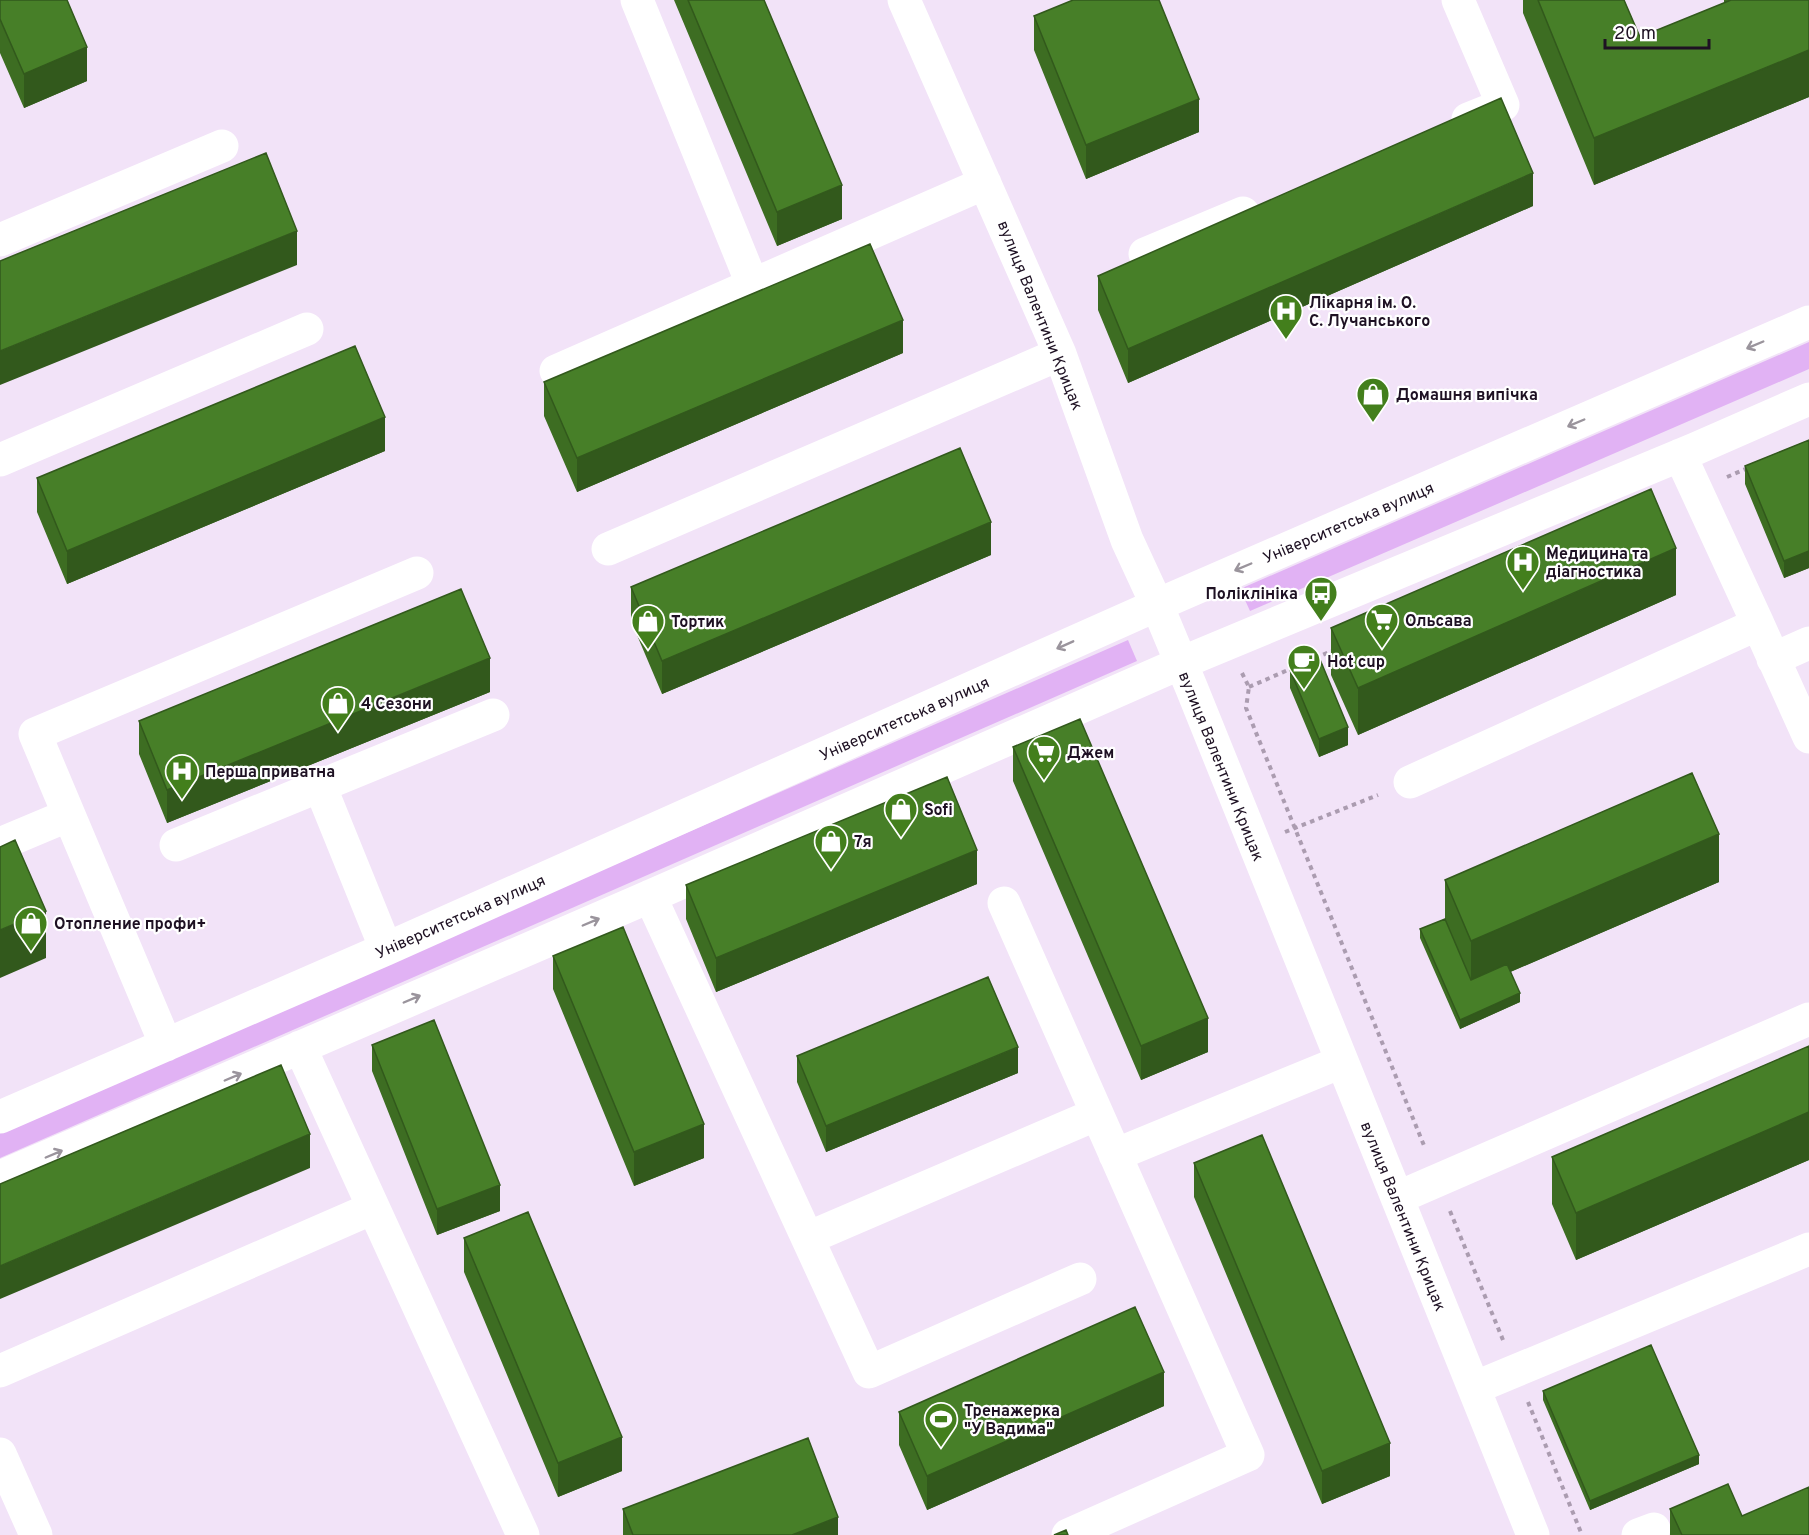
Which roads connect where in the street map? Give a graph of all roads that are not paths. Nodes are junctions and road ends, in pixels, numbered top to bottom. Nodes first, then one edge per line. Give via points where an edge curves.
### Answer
1 (637, 0) edge
2 (904, 0) edge
3 (1458, 0) edge
4 (1438, 132) edge
5 (222, 146) dead end
6 (985, 183) junction
7 (1275, 200) edge
8 (0, 240) edge
9 (1145, 254) edge
10 (753, 286) junction
11 (1809, 322) edge
12 (307, 329) dead end
13 (1060, 354) junction
14 (556, 371) dead end
15 (1809, 399) edge
16 (1680, 455) junction
17 (0, 460) edge
18 (608, 549) dead end
19 (417, 573) dead end
20 (1156, 605) junction
21 (1758, 624) junction
22 (1809, 643) edge
23 (1773, 659) junction
24 (1181, 663) junction
25 (493, 715) dead end
26 (1809, 737) edge
27 (1410, 782) road end
28 (320, 786) junction
29 (69, 815) junction
30 (0, 844) edge
31 (176, 845) dead end
32 (650, 896) junction
33 (1004, 903) dead end
34 (386, 949) junction
35 (1809, 1019) edge
36 (166, 1045) junction
37 (300, 1047) junction
38 (1341, 1062) junction
39 (1097, 1114) junction
40 (0, 1117) edge
41 (1115, 1155) junction
42 (0, 1177) edge
43 (1397, 1198) junction
44 (373, 1208) junction
45 (808, 1238) junction
46 (1808, 1253) edge
47 (1080, 1279) dead end
48 (0, 1371) edge
49 (1474, 1389) junction
50 (0, 1454) edge
51 (36, 1535) edge
52 (523, 1535) edge
53 (1068, 1535) edge
54 (1533, 1535) edge

1 - 10 street
2 - 6 street, вулиця Валентини Крицак
3 - 4 street via 1503,105
5 - 8 street
6 - 10 street
6 - 13 street, вулиця Валентини Крицак
7 - 9 street
10 - 14 street
11 -> 20 street, Університетська вулиця
12 - 17 street
13 - 18 street
13 - 20 street, вулиця Валентини Крицак via 1127,540
15 - 16 street
16 - 21 street
16 - 24 street
19 - 29 street via 35,734
20 - 24 street, вулиця Валентини Крицак
20 -> 34 street, Університетська вулиця
21 - 23 street
21 - 27 street
22 - 23 street
23 - 26 street
24 - 32 street
24 - 38 street, вулиця Валентини Крицак
25 - 28 street
28 - 31 street
28 - 34 street
29 - 30 street
29 - 36 street
37 -> 32 street
32 - 45 street
33 - 39 street
34 - 36 street, Університетська вулиця
35 - 43 street
36 - 40 street, Університетська вулиця
42 -> 37 street
37 - 44 street
38 - 41 street
38 - 43 street, вулиця Валентини Крицак
39 - 41 street
39 - 45 street
41 - 53 street via 1248,1455
43 - 49 street, вулиця Валентини Крицак
44 - 48 street
44 - 52 street
45 - 47 street via 870,1372
46 - 49 street
49 - 54 street, вулиця Валентини Крицак
50 - 51 street

